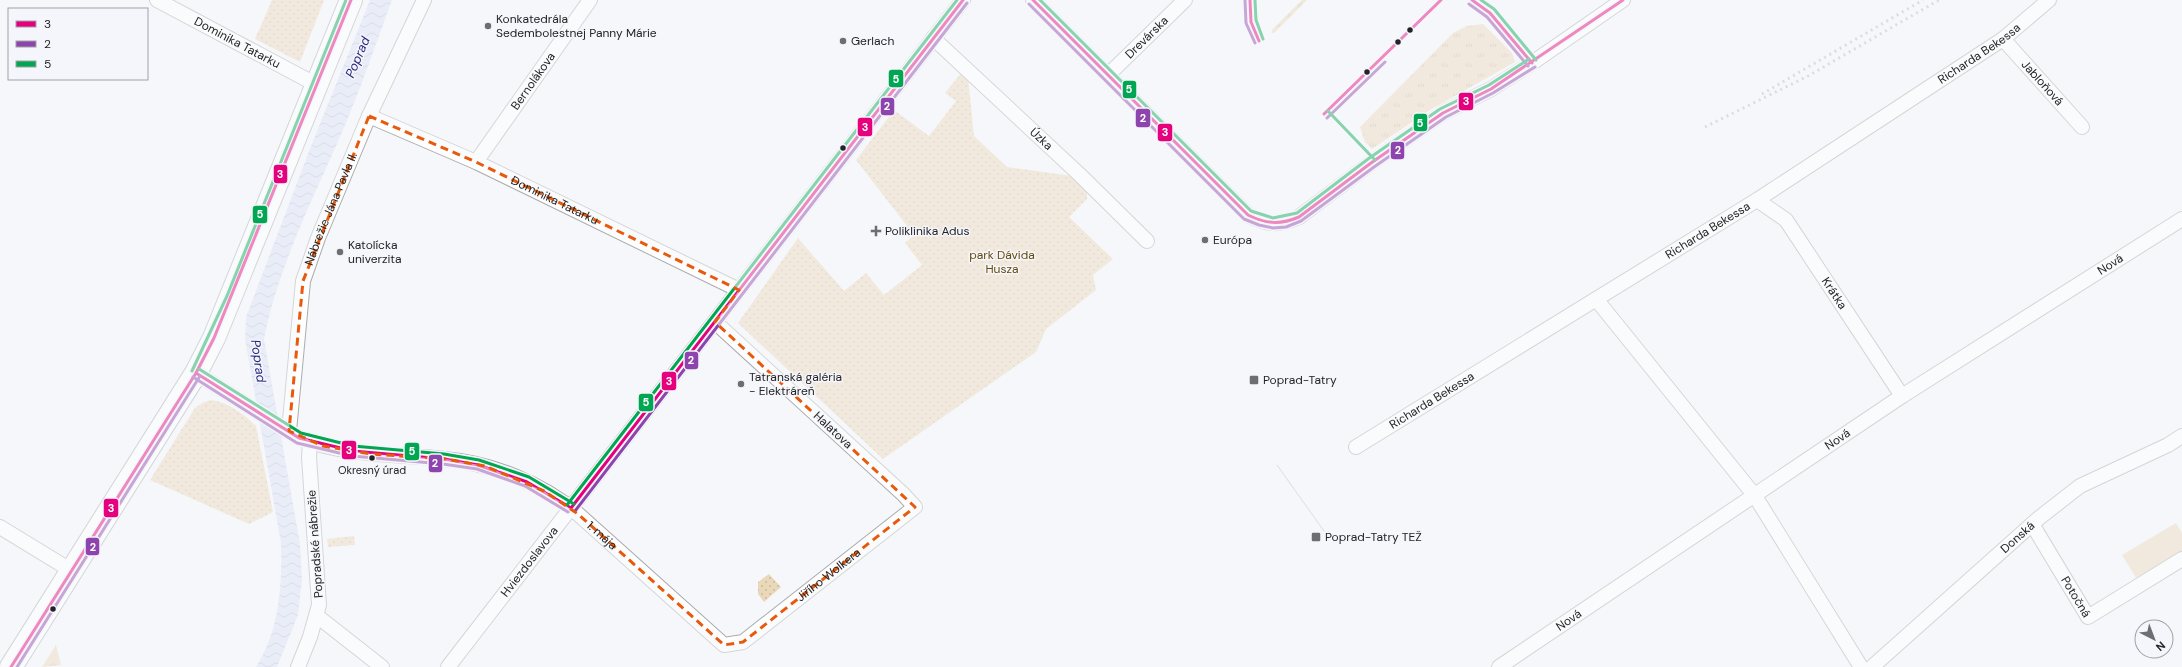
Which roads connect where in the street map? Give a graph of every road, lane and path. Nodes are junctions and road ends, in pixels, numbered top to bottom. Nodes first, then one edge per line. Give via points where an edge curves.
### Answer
1 (157, 0) edge
2 (351, 0) edge
3 (424, 0) edge
4 (590, 0) edge
5 (963, 0) edge
6 (1033, 0) edge
7 (1185, 0) edge
8 (1623, 0) edge
9 (2049, 0) edge
10 (933, 38) junction
11 (2003, 39) junction
12 (1108, 75) junction
13 (317, 85) junction
14 (369, 116) junction
15 (2082, 127) dead end
16 (476, 162) junction
17 (1757, 200) junction
18 (2182, 218) edge
19 (1147, 241) dead end
20 (739, 290) junction
21 (1596, 299) junction
22 (715, 322) junction
23 (196, 373) junction
24 (1902, 396) junction
25 (284, 428) junction
26 (2182, 436) edge
27 (310, 442) junction
28 (1356, 446) dead end
29 (1754, 496) junction
30 (915, 507) joint
31 (571, 508) junction
32 (2032, 524) junction
33 (0, 526) edge
34 (2182, 559) edge
35 (72, 571) junction
36 (317, 616) junction
37 (742, 642) joint
38 (11, 667) edge
39 (298, 667) edge
40 (382, 667) edge
41 (448, 667) edge
42 (1499, 667) edge
43 (1861, 667) edge
44 (1872, 667) edge

1 - 13 street, Dominika Tatarku
2 - 13 main road
3 - 14 street, Nábrežie Jána Pavla II.
4 - 16 street, Bernolákova
5 - 10 street, Hviezdoslavova
6 - 12 street
7 - 12 street, Drevárska
8 - 12 street via 1532,63 1443,113 1299,217 1275,225 1260,222 1248,215
9 - 11 street, Richarda Bekessa
10 - 19 street, Úzka
10 - 20 street, Hviezdoslavova
11 - 15 street, Jabloňová
11 - 17 street, Richarda Bekessa
13 - 23 main road via 223,319
14 - 16 street, Dominika Tatarku
14 - 25 street, Nábrežie Jána Pavla II. via 318,238 303,281
16 - 20 street, Dominika Tatarku
17 - 21 street, Richarda Bekessa
17 - 24 street, Krátka via 1786,220
18 - 24 street, Nová
20 - 22 street, Hviezdoslavova
21 - 28 street, Richarda Bekessa
21 - 29 street
22 - 30 street, Halatova via 899,489
22 - 31 street, Hviezdoslavova
23 - 25 street, 1. mája
23 - 35 main road
24 - 29 street, Nová
25 - 27 street, 1. mája
26 - 32 street, Donská via 2080,486
27 - 31 street, 1. mája via 372,454 446,459 485,466 544,491
27 - 36 street, Popradské nábrežie via 319,597
29 - 42 street, Nová
29 - 43 street
30 - 37 street, Jiřího Wolkera
31 - 37 street, 1. mája via 724,645
31 - 41 street, Hviezdoslavova
32 - 34 street, Potočná via 2088,617
32 - 44 street, Donská
33 - 35 street
35 - 38 main road
36 - 39 street, Popradské nábrežie
36 - 40 street

